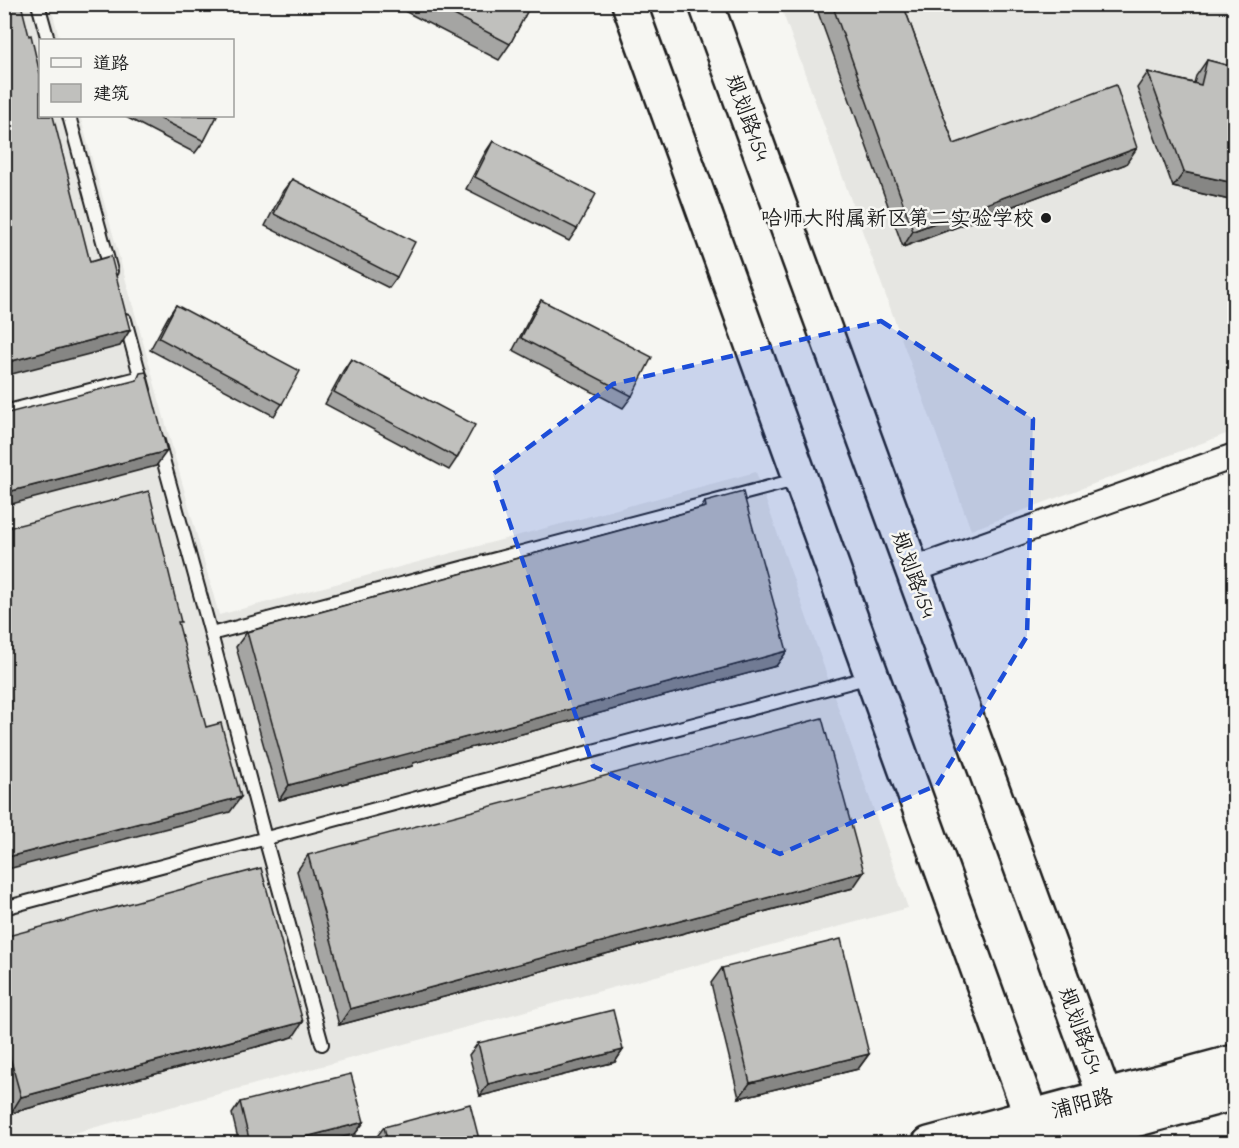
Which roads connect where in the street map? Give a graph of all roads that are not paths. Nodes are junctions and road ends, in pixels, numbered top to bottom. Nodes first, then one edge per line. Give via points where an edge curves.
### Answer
1 (38, 4) edge
2 (630, 4) edge
3 (706, 4) edge
4 (48, 39) edge
5 (69, 117) edge
6 (116, 286) edge
7 (122, 309) edge
8 (141, 377) junction
9 (147, 399) edge
10 (4, 412) edge
11 (156, 433) edge
12 (1234, 456) edge
13 (801, 478) junction
14 (913, 570) junction
15 (212, 634) junction
16 (872, 676) junction
17 (264, 838) junction
18 (4, 908) edge
19 (322, 1044) dead end
20 (1234, 1062) edge
21 (1234, 1093) edge
22 (1115, 1122) edge
23 (1039, 1134) edge
24 (929, 1143) edge

1 - 4 lane
2 - 13 main road
3 - 14 main road, 规划路154
5 - 6 lane
7 - 8 lane
8 - 9 lane
8 - 10 lane
11 - 15 lane
12 - 14 street
13 - 15 lane
13 - 16 main road
14 - 22 main road, 规划路154
15 - 17 lane
16 - 17 lane
16 - 23 main road
17 - 18 lane
17 - 19 lane
20 - 22 main road, 浦阳路
21 - 22 main road, 浦阳路
22 - 23 main road, 浦阳路
23 - 24 main road, 浦阳路

